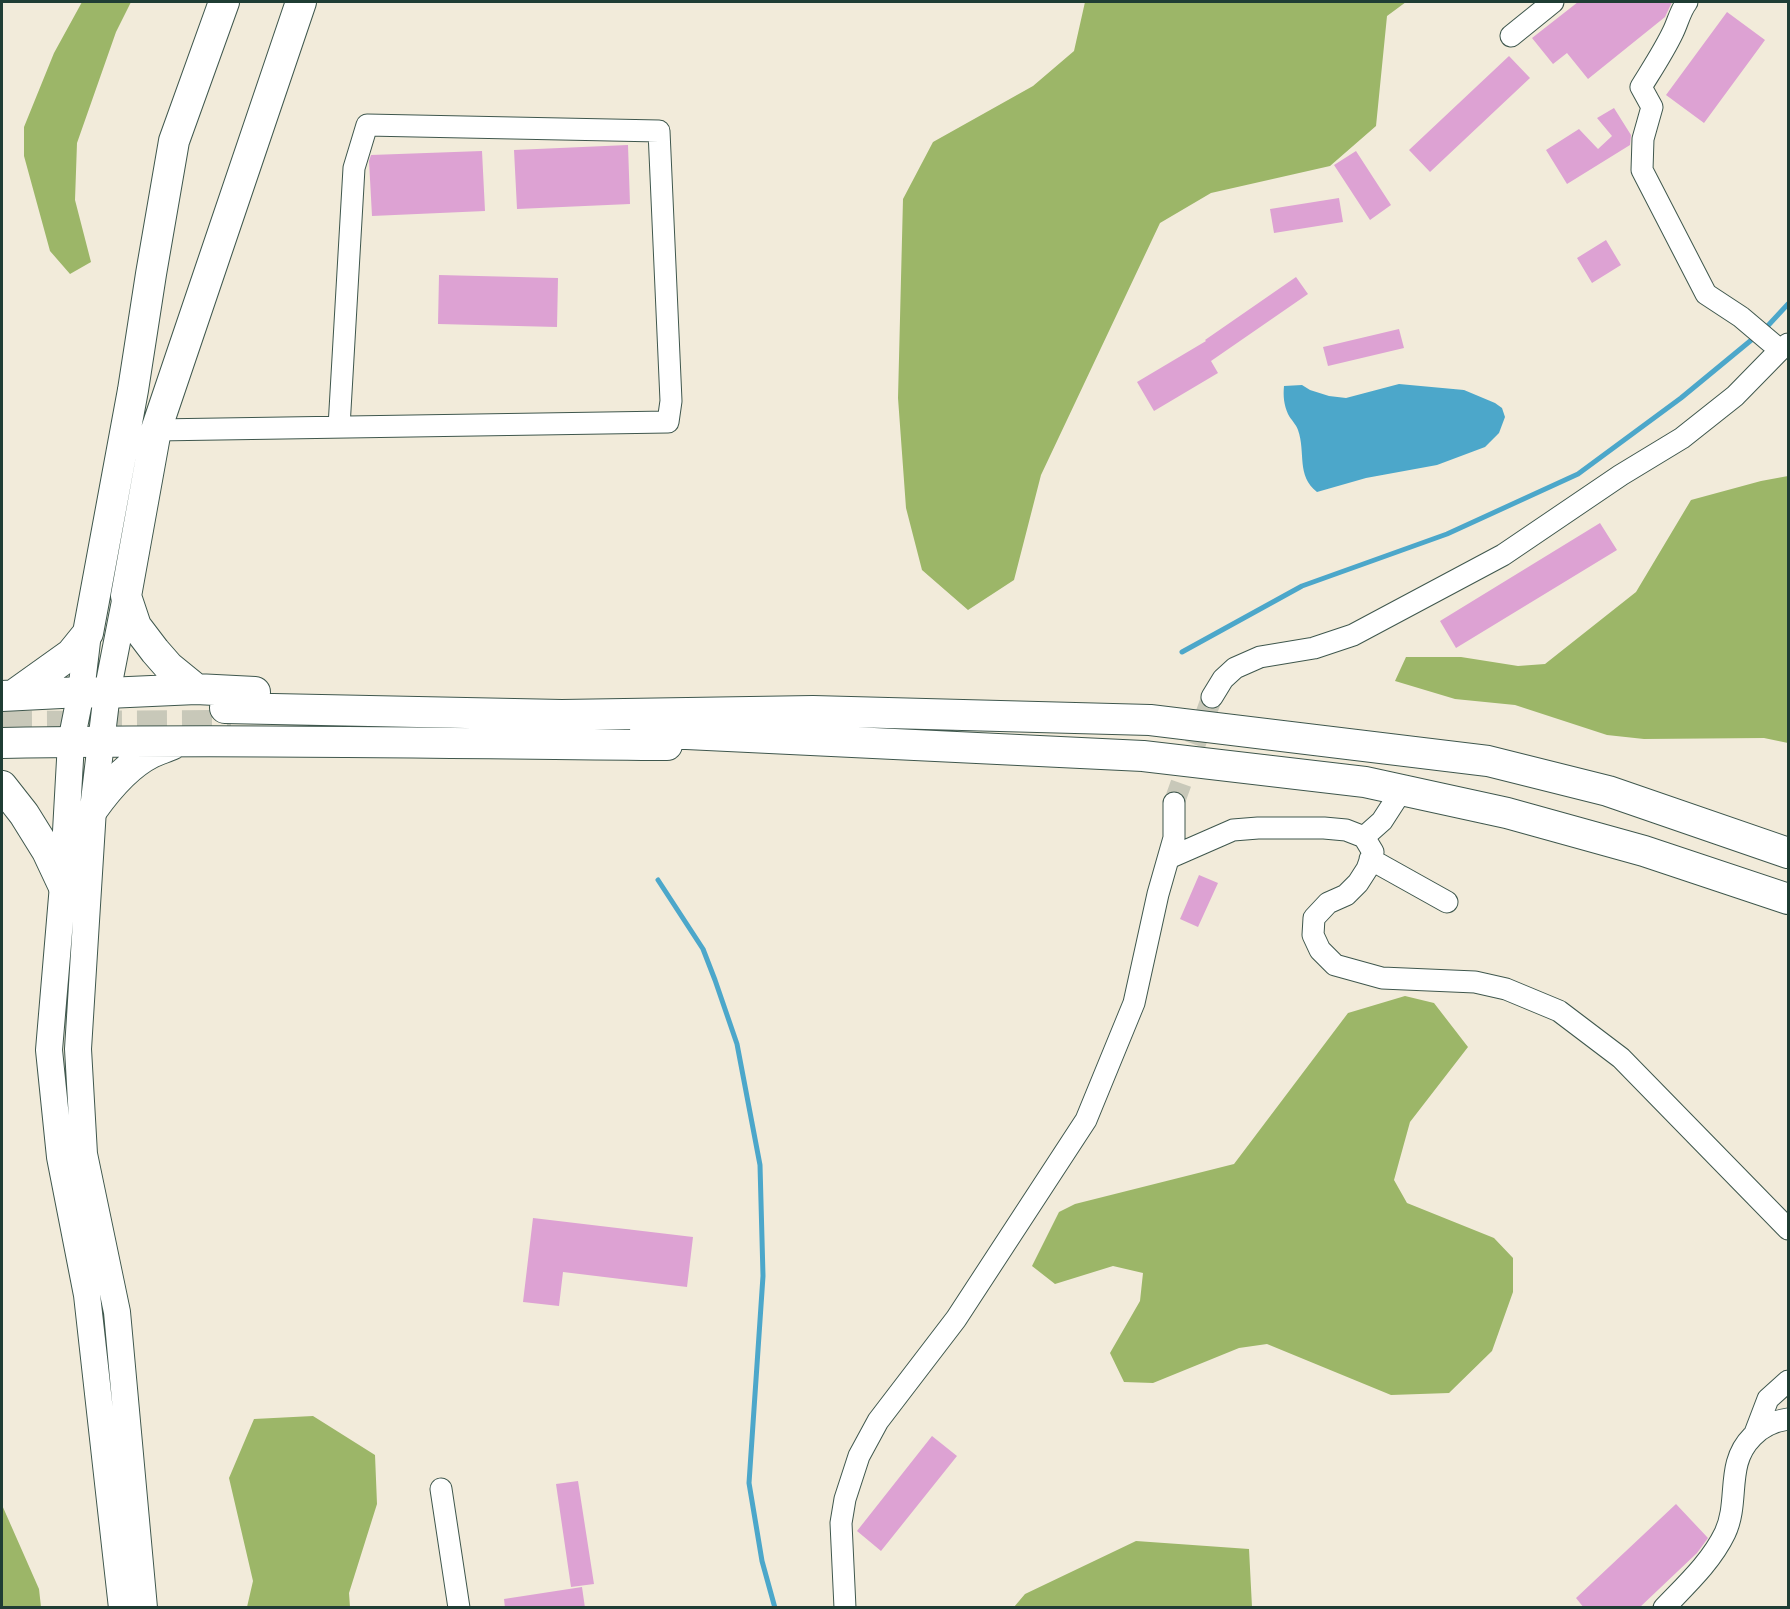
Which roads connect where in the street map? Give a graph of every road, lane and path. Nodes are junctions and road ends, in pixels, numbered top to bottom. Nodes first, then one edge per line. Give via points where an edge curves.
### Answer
1 (224, 2) edge
2 (1554, 2) edge
3 (1687, 2) edge
4 (300, 6) edge
5 (1511, 36) dead end
6 (1781, 346) edge
7 (339, 427) junction
8 (156, 430) junction
9 (126, 596) junction
10 (88, 633) junction
11 (196, 689) junction
12 (94, 692) junction
13 (8, 695) edge
14 (1212, 697) tunnel mouth
15 (228, 716) tunnel mouth
16 (811, 726) junction
17 (184, 740) junction
18 (71, 742) junction
19 (2, 743) edge
20 (101, 743) junction
21 (2, 786) edge
22 (1402, 790) junction
23 (1174, 803) tunnel mouth
24 (93, 809) junction
25 (1364, 837) junction
26 (1788, 853) edge
27 (1168, 858) junction
28 (1370, 859) junction
29 (63, 885) junction
30 (1788, 899) edge
31 (1447, 902) dead end
32 (1788, 1229) edge
33 (1788, 1381) edge
34 (1788, 1419) edge
35 (1755, 1433) junction
36 (441, 1489) dead end
37 (122, 1608) edge
38 (144, 1608) edge
39 (459, 1608) edge
40 (845, 1608) edge
41 (1664, 1608) edge

1 - 10 highway via 174,141 134,390
2 - 5 street
3 - 6 street via 1641,87 1652,107 1643,139 1642,170 1706,294
4 - 8 highway
6 - 14 street via 1735,396 1682,438 1503,555 1353,635 1314,648 1260,657 1234,668
7 - 7 street via 668,422 671,401 659,131 367,125 354,168
7 - 8 street
8 - 9 highway
9 - 11 highway via 136,626 169,667
9 - 12 main road
10 - 12 main road
10 - 13 highway via 58,665
11 - 12 highway
11 - 16 highway via 344,696 718,700
12 - 13 highway
12 - 18 main road
12 - 20 main road
15 - 16 highway via 546,727
16 - 17 highway via 671,745
16 - 22 highway via 1143,756 1365,782
16 - 26 highway via 1150,720 1488,760 1608,790
17 - 20 highway
17 - 24 highway via 148,754 124,772
18 - 19 highway
18 - 20 highway
18 - 29 main road
20 - 24 main road
21 - 29 highway via 47,850
22 - 25 street via 1382,821
22 - 30 highway via 1506,813 1644,851
23 - 27 street via 1174,838
24 - 38 main road via 78,1049 82,1131 117,1312
25 - 27 street via 1324,828 1233,830
25 - 28 street via 1372,852
27 - 40 street via 1134,1003 1086,1120 956,1319 878,1421 858,1456 841,1523
28 - 31 street
28 - 32 street via 1358,883 1346,895 1328,903 1314,918 1313,935 1320,950 1335,965 1382,978 1475,982 1506,989 1559,1011 1621,1058
29 - 37 main road via 49,1050 60,1157 87,1295
33 - 35 street via 1768,1399
34 - 35 street
35 - 41 street via 1736,1463 1726,1532 1705,1565
36 - 39 street

